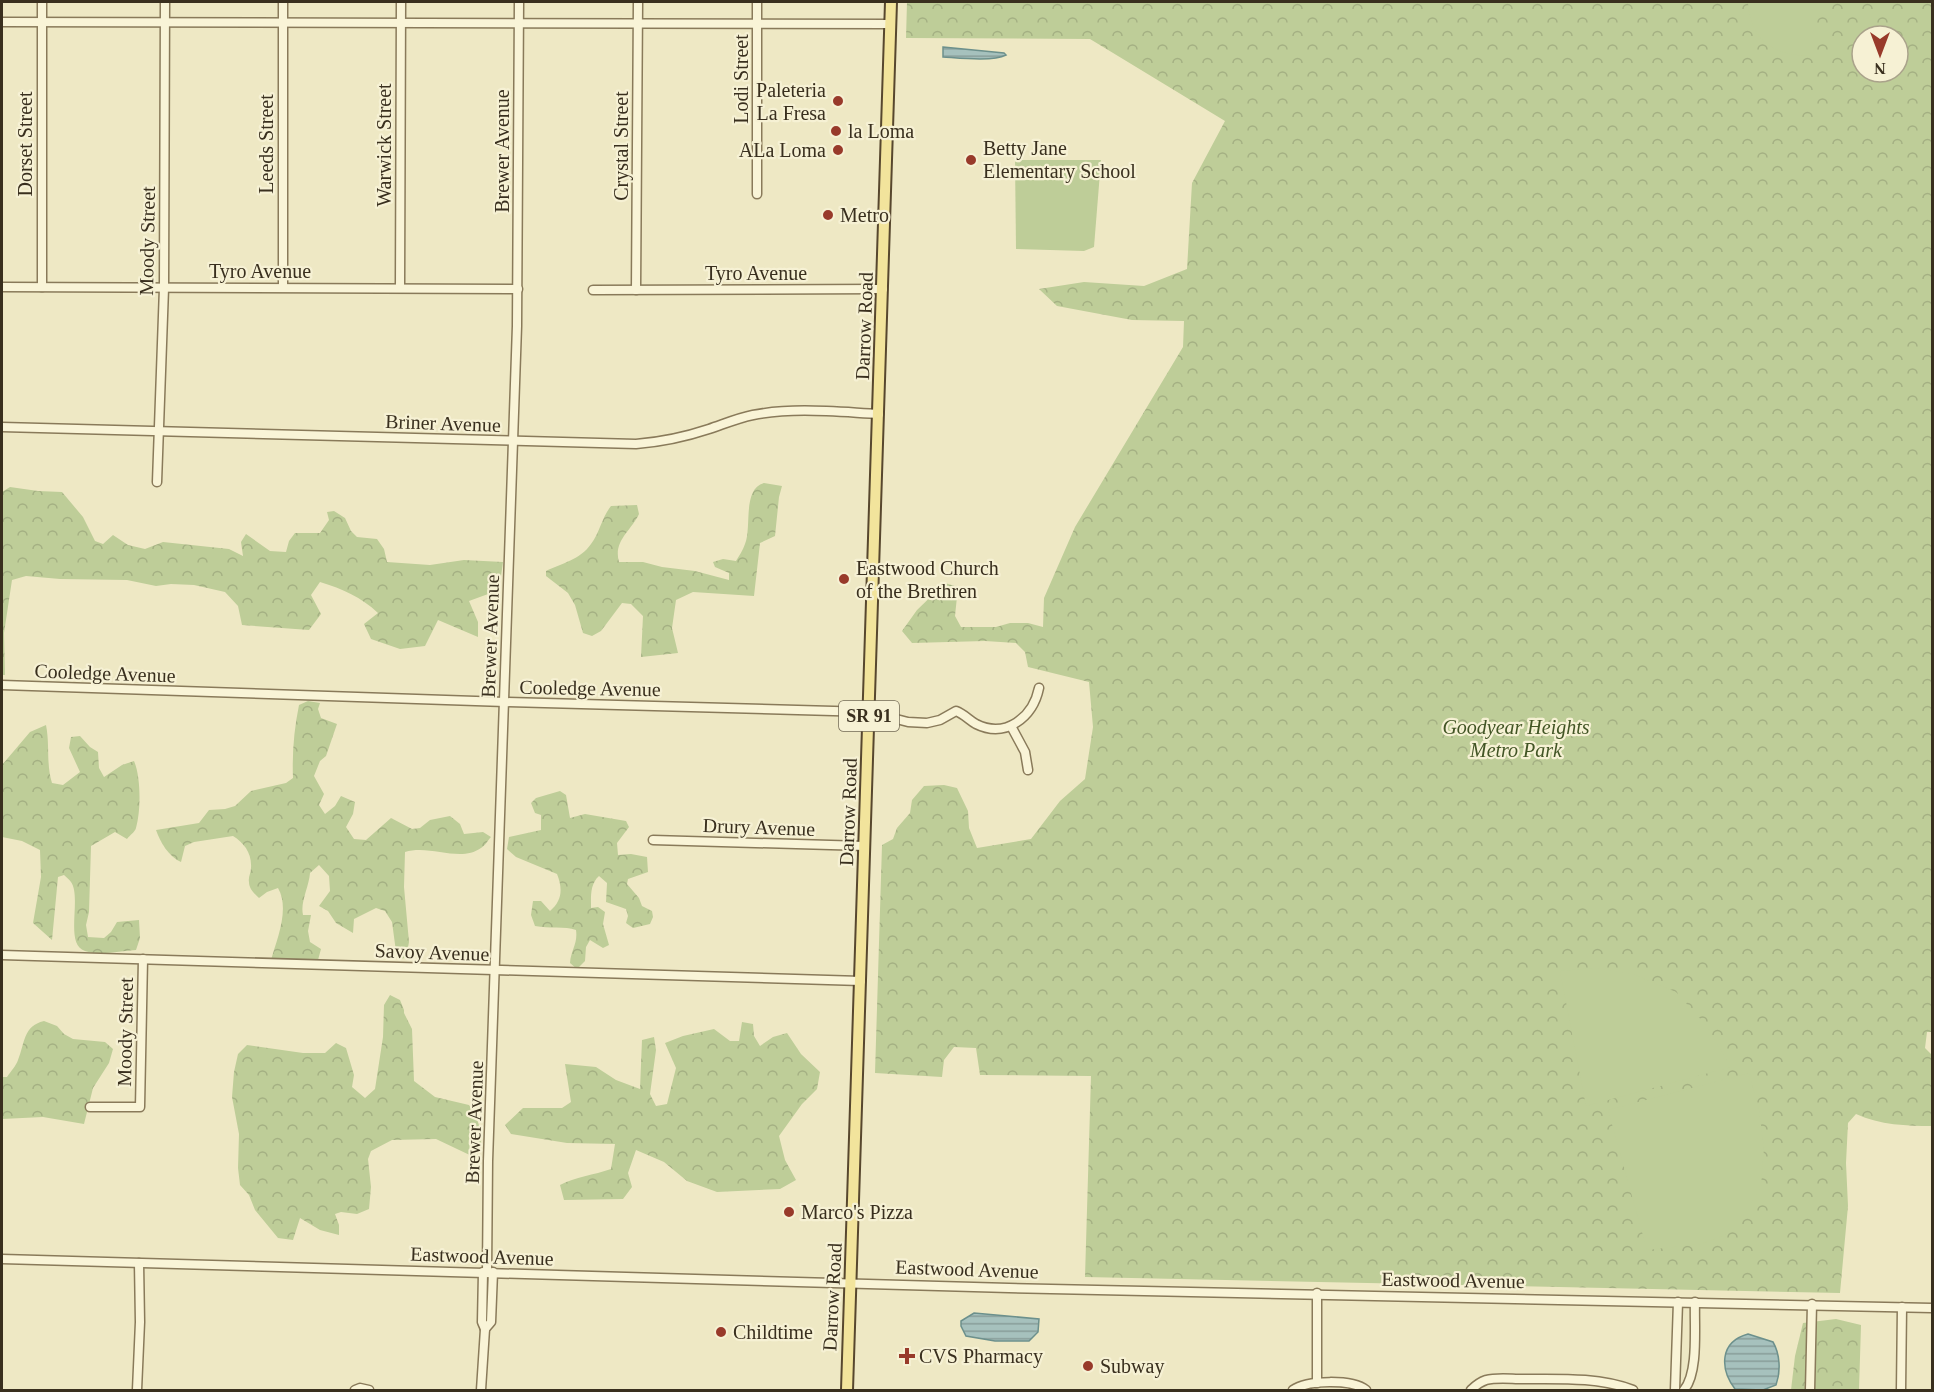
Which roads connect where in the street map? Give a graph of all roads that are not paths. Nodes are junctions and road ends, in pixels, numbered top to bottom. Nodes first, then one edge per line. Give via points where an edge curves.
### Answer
1 (42, 2) edge
2 (165, 2) edge
3 (283, 2) edge
4 (401, 2) edge
5 (519, 2) edge
6 (638, 2) edge
7 (757, 2) edge
8 (891, 2) edge
9 (2, 22) edge
10 (42, 22) junction
11 (165, 22) junction
12 (283, 22) junction
13 (400, 23) junction
14 (519, 23) junction
15 (638, 23) junction
16 (757, 23) junction
17 (890, 24) junction
18 (757, 194) dead end
19 (2, 287) edge
20 (42, 287) junction
21 (282, 287) junction
22 (164, 288) junction
23 (400, 288) junction
24 (518, 289) junction
25 (884, 289) junction
26 (593, 290) dead end
27 (636, 290) junction
28 (879, 414) junction
29 (2, 427) edge
30 (160, 432) junction
31 (513, 442) junction
32 (157, 482) dead end
33 (2, 686) edge
34 (1039, 688) dead end
35 (505, 702) junction
36 (869, 712) junction
37 (1011, 726) junction
38 (1028, 770) dead end
39 (653, 840) dead end
40 (865, 846) junction
41 (2, 955) edge
42 (143, 959) junction
43 (496, 971) junction
44 (861, 981) junction
45 (90, 1107) dead end
46 (2, 1259) edge
47 (139, 1263) junction
48 (487, 1272) junction
49 (851, 1282) junction
50 (1317, 1293) junction
51 (1678, 1302) junction
52 (1695, 1302) junction
53 (1812, 1304) junction
54 (1902, 1307) junction
55 (1932, 1308) edge
56 (1677, 1333) junction
57 (1694, 1334) junction
58 (1676, 1354) junction
59 (1693, 1355) junction
60 (1571, 1379) junction
61 (1317, 1383) junction
62 (137, 1390) edge
63 (355, 1390) edge
64 (369, 1390) edge
65 (481, 1390) edge
66 (847, 1390) edge
67 (1293, 1390) edge
68 (1366, 1390) edge
69 (1471, 1390) edge
70 (1570, 1390) edge
71 (1633, 1390) edge
72 (1675, 1390) edge
73 (1684, 1390) edge
74 (1810, 1390) edge
75 (1901, 1390) edge

1 - 10 street, Dorset Street
2 - 11 street, Moody Street
3 - 12 street, Leeds Street
4 - 13 street, Warwick Street
5 - 14 street, Brewer Avenue
6 - 15 street, Crystal Street
7 - 16 street, Lodi Street
8 - 17 main road, Darrow Road / SR 91
9 - 10 street
10 - 11 street
10 - 20 street, Dorset Street
11 - 12 street
11 - 22 street, Moody Street
12 - 13 street
12 - 21 street, Leeds Street
13 - 14 street
13 - 23 street, Warwick Street
14 - 15 street
14 - 24 street, Brewer Avenue
15 - 16 street
15 - 27 street, Crystal Street
16 - 17 street
16 - 18 street, Lodi Street
17 - 25 main road, Darrow Road / SR 91
19 - 20 street, Tyro Avenue
20 - 22 street, Tyro Avenue
21 - 22 street, Tyro Avenue
21 - 23 street, Tyro Avenue
22 - 30 street, Moody Street
23 - 24 street, Tyro Avenue
24 - 31 street, Brewer Avenue
25 - 27 street, Tyro Avenue
25 - 28 main road, Darrow Road / SR 91
26 - 27 street, Tyro Avenue
28 - 31 street, Briner Avenue via 813,411 754,415 650,443
28 - 36 main road, Darrow Road / SR 91
29 - 30 street, Briner Avenue
30 - 31 street, Briner Avenue
30 - 32 street, Moody Street
31 - 35 street, Brewer Avenue
33 - 35 street, Cooledge Avenue
34 - 37 street via 1033,706
35 - 36 street, Cooledge Avenue
35 - 43 street, Brewer Avenue
36 - 37 street, Cooledge Avenue via 927,723 956,711 984,727
36 - 40 main road, Darrow Road / SR 91
37 - 38 street via 1025,752
39 - 40 street, Drury Avenue
40 - 44 main road, Darrow Road / SR 91
41 - 42 street, Savoy Avenue
42 - 43 street, Savoy Avenue
42 - 45 street, Moody Street via 140,1107
43 - 44 street, Savoy Avenue
43 - 48 street, Brewer Avenue
44 - 49 main road, Darrow Road / SR 91
46 - 47 street, Eastwood Avenue
47 - 48 street, Eastwood Avenue
47 - 62 street
48 - 49 street, Eastwood Avenue
48 - 65 street, Brewer Avenue via 491,1322 485,1329
49 - 50 street, Eastwood Avenue
49 - 66 main road, Darrow Road / SR 91
50 - 51 street, Eastwood Avenue
50 - 61 street
51 - 52 street, Eastwood Avenue
51 - 56 street
52 - 53 street, Eastwood Avenue
52 - 57 street
53 - 54 street, Eastwood Avenue
53 - 74 street
54 - 55 street, Eastwood Avenue
54 - 75 street
56 - 57 street
56 - 58 street
57 - 59 street
58 - 59 street
58 - 72 street
59 - 73 street via 1691,1376
60 - 69 street via 1487,1380
60 - 70 street
60 - 71 street
61 - 67 street
61 - 68 street via 1357,1385
63 - 64 street

